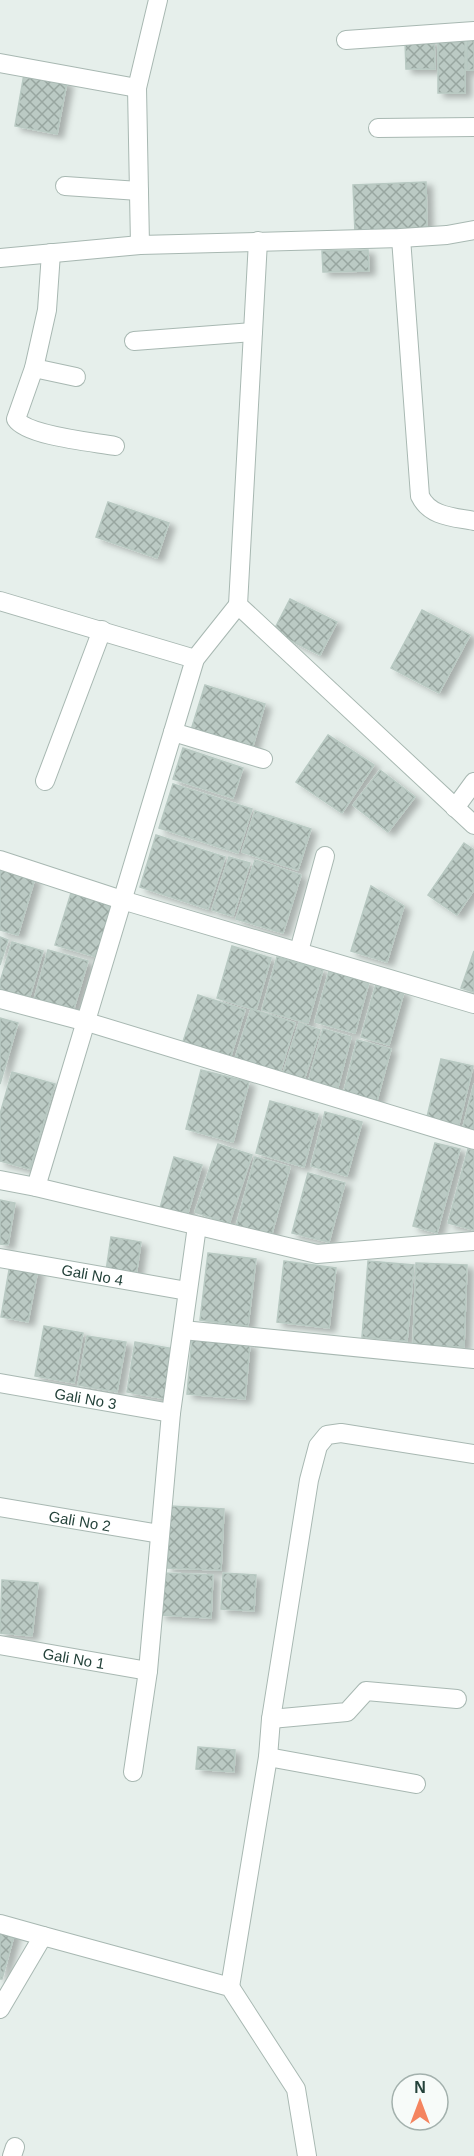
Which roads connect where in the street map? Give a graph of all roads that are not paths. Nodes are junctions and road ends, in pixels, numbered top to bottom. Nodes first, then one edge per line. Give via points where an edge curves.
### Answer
1 (158, 0) edge
2 (474, 31) edge
3 (346, 40) dead end
4 (0, 63) edge
5 (137, 88) junction
6 (474, 127) edge
7 (378, 128) dead end
8 (65, 186) dead end
9 (139, 191) junction
10 (474, 230) edge
11 (401, 238) junction
12 (258, 241) junction
13 (140, 245) junction
14 (51, 253) junction
15 (0, 258) edge
16 (253, 332) junction
17 (134, 341) dead end
18 (34, 368) junction
19 (76, 377) dead end
20 (115, 446) dead end
21 (474, 521) edge
22 (0, 601) edge
23 (238, 605) junction
24 (102, 630) junction
25 (195, 659) junction
26 (172, 732) junction
27 (263, 759) dead end
28 (45, 781) dead end
29 (474, 782) edge
30 (455, 808) junction
31 (474, 825) edge
32 (325, 856) dead end
33 (0, 860) edge
34 (122, 900) junction
35 (299, 951) junction
36 (0, 999) edge
37 (474, 1004) edge
38 (87, 1022) junction
39 (474, 1140) edge
40 (0, 1180) edge
41 (36, 1187) junction
42 (197, 1226) junction
43 (474, 1241) edge
44 (0, 1258) edge
45 (187, 1291) junction
46 (183, 1330) junction
47 (474, 1359) edge
48 (0, 1383) edge
49 (171, 1413) junction
50 (474, 1454) edge
51 (0, 1507) edge
52 (159, 1534) junction
53 (0, 1645) edge
54 (148, 1671) junction
55 (457, 1699) dead end
56 (272, 1719) junction
57 (268, 1757) junction
58 (133, 1772) dead end
59 (416, 1784) dead end
60 (0, 1924) edge
61 (43, 1936) junction
62 (230, 1987) junction
63 (0, 2009) edge
64 (307, 2156) edge

1 - 5 street
2 - 3 street
4 - 5 street
5 - 9 street
6 - 7 street
8 - 9 street
9 - 13 street
10 - 11 street
11 - 12 street
11 - 21 street via 420,496 430,510
12 - 13 street
12 - 16 street
13 - 14 street
14 - 15 street
14 - 18 street via 47,310
16 - 17 street
16 - 23 street
18 - 19 street
18 - 20 street via 17,414 19,425 40,433
22 - 24 street
23 - 25 street
23 - 30 street
24 - 25 street
24 - 28 street
25 - 26 street
26 - 27 street
26 - 34 street
29 - 30 street
30 - 31 street
32 - 35 street
33 - 34 street
34 - 35 street
34 - 38 street
35 - 37 street
36 - 38 street
38 - 39 street
38 - 41 street
40 - 41 street
41 - 42 street
42 - 43 street via 317,1254
42 - 45 street
44 - 45 street, Gali No 4
45 - 46 street
46 - 47 street
46 - 49 street
48 - 49 street, Gali No 3
49 - 52 street
50 - 56 street via 341,1433 327,1435 318,1446 309,1480
51 - 52 street, Gali No 2
52 - 54 street
53 - 54 street, Gali No 1
54 - 58 street
55 - 56 street via 366,1691 347,1712
56 - 57 street
57 - 59 street
57 - 62 street
60 - 61 street
61 - 62 street
61 - 63 street
62 - 64 street via 296,2089

